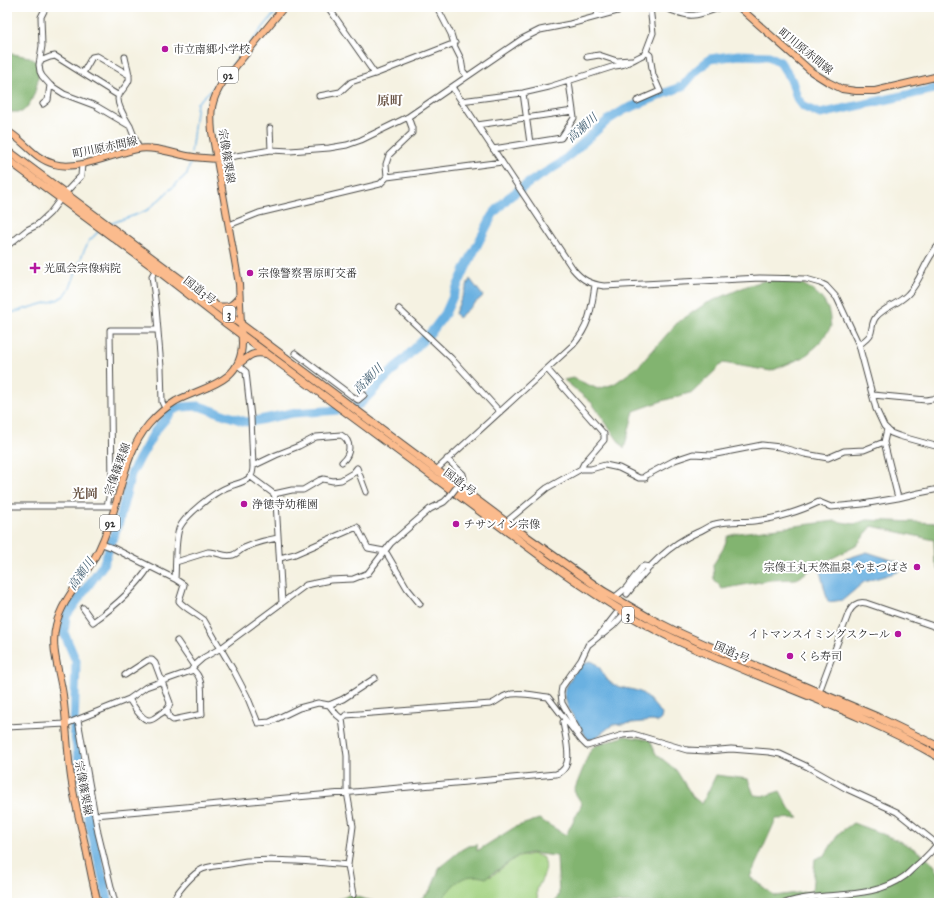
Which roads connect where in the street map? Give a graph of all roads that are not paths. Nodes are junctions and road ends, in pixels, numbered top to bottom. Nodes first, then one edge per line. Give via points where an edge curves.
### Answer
1 (46, 7) edge
2 (284, 7) edge
3 (328, 7) edge
4 (437, 7) edge
5 (596, 7) edge
6 (632, 7) edge
7 (650, 7) edge
8 (662, 7) edge
9 (721, 7) edge
10 (739, 7) edge
11 (598, 16) junction
12 (455, 43) junction
13 (646, 52) junction
14 (125, 57) dead end
15 (587, 57) dead end
16 (632, 60) junction
17 (40, 61) junction
18 (82, 73) junction
19 (375, 74) junction
20 (129, 75) junction
21 (467, 76) junction
22 (939, 76) edge
23 (569, 82) junction
24 (50, 85) junction
25 (452, 87) junction
26 (523, 92) junction
27 (119, 96) junction
28 (319, 96) dead end
29 (461, 101) junction
30 (637, 101) dead end
31 (43, 104) dead end
32 (573, 111) junction
33 (408, 117) junction
34 (527, 118) junction
35 (477, 125) junction
36 (130, 126) junction
37 (270, 128) dead end
38 (7, 131) edge
39 (530, 143) junction
40 (139, 149) junction
41 (493, 149) junction
42 (7, 150) edge
43 (271, 150) junction
44 (7, 159) edge
45 (218, 159) junction
46 (502, 162) junction
47 (82, 164) junction
48 (388, 177) junction
49 (63, 196) junction
50 (229, 225) junction
51 (939, 245) edge
52 (7, 246) edge
53 (156, 269) junction
54 (595, 285) junction
55 (239, 297) junction
56 (218, 306) junction
57 (399, 309) dead end
58 (241, 323) junction
59 (158, 330) junction
60 (242, 335) junction
61 (859, 345) junction
62 (295, 353) dead end
63 (268, 355) junction
64 (238, 365) junction
65 (547, 369) junction
66 (364, 395) dead end
67 (873, 395) junction
68 (939, 398) edge
69 (165, 408) junction
70 (500, 412) junction
71 (887, 429) junction
72 (884, 442) junction
73 (939, 447) edge
74 (447, 459) junction
75 (342, 462) dead end
76 (254, 466) junction
77 (581, 469) junction
78 (436, 470) junction
79 (251, 476) junction
80 (939, 489) edge
81 (366, 492) dead end
82 (274, 494) junction
83 (898, 498) junction
84 (7, 506) edge
85 (107, 506) junction
86 (115, 506) junction
87 (506, 522) junction
88 (278, 538) junction
89 (102, 544) junction
90 (384, 551) junction
91 (280, 558) junction
92 (176, 562) junction
93 (150, 567) junction
94 (650, 567) junction
95 (174, 579) junction
96 (627, 594) dead end
97 (614, 598) junction
98 (282, 602) junction
99 (420, 604) dead end
100 (83, 608) dead end
101 (625, 613) junction
102 (616, 614) dead end
103 (939, 628) edge
104 (598, 637) junction
105 (177, 641) dead end
106 (221, 648) junction
107 (193, 667) junction
108 (125, 675) dead end
109 (375, 678) dead end
110 (162, 682) junction
111 (818, 692) junction
112 (130, 699) junction
113 (329, 705) junction
114 (167, 710) junction
115 (342, 719) junction
116 (77, 720) junction
117 (566, 720) junction
118 (68, 723) junction
119 (7, 727) edge
120 (582, 741) junction
121 (939, 748) edge
122 (939, 757) edge
123 (347, 792) junction
124 (95, 815) junction
125 (938, 843) edge
126 (939, 850) edge
127 (348, 865) junction
128 (353, 895) dead end
129 (98, 903) edge
130 (115, 903) edge
131 (172, 903) edge
132 (785, 903) edge

1 - 17 street via 41,17
2 - 45 main road, 宗像篠栗線 / 92 via 215,94 211,120
3 - 19 street
4 - 12 street
5 - 11 street
6 - 11 street
7 - 13 street via 653,33
8 - 9 street via 689,16 702,15
10 - 22 main road, 町川原赤間線 via 812,72 842,89 875,91
11 - 21 street via 540,30
12 - 19 street
12 - 21 street via 463,71
13 - 16 street
13 - 30 street via 650,55 653,75 660,91
14 - 20 street
15 - 16 street via 599,55 617,61
16 - 23 street via 624,66 615,66
17 - 18 street via 55,56
17 - 24 street via 40,72
18 - 20 street via 92,58 97,56
18 - 27 street
19 - 28 street via 351,82 340,92
20 - 27 street
21 - 25 street
23 - 26 street
23 - 32 street
24 - 31 street via 48,100
24 - 36 street via 64,94 96,106
25 - 29 street
25 - 33 street
26 - 29 street
26 - 34 street
27 - 36 street via 119,104
29 - 35 street
32 - 34 street
32 - 39 street via 574,118 561,138
33 - 43 street via 347,145 290,151
33 - 48 street via 412,133 389,155 386,164
34 - 35 street
34 - 39 street
35 - 41 street
36 - 40 street
37 - 43 street
38 - 47 main road, 町川原赤間線 via 35,155 49,162 61,166
39 - 41 street
40 - 45 main road, 町川原赤間線 via 156,149 197,158
40 - 47 main road, 町川原赤間線
41 - 46 street
42 - 49 highway, 国道3号 / 3
43 - 45 street
44 - 49 highway, 国道3号 / 3
45 - 50 main road, 宗像篠栗線 / 92
46 - 48 street
46 - 54 street via 573,270
47 - 49 street via 81,176
48 - 50 street via 380,184 259,213
49 - 52 street via 50,214
49 - 53 highway, 国道3号 / 3 via 96,225
49 - 56 highway, 国道3号 / 3 via 104,221
50 - 55 main road, 宗像篠栗線 / 92
51 - 61 street via 913,289 902,300 880,313 873,322 870,334
53 - 59 street via 152,276
53 - 60 highway, 国道3号 / 3
54 - 61 street via 760,278 816,281 826,286 837,298
54 - 65 street via 588,323 573,345
55 - 56 main road via 229,307
55 - 58 main road, 宗像篠栗線 / 92
56 - 58 highway, 国道3号 / 3
57 - 70 street via 451,358
58 - 60 main road, 宗像篠栗線 / 92
58 - 78 highway, 国道3号 / 3
59 - 69 street via 162,402
59 - 85 street via 110,330 112,485
60 - 63 highway, 国道3号 / 3
60 - 64 main road, 宗像篠栗線 / 92
61 - 67 street
62 - 66 street via 358,400
63 - 64 main road via 256,352
63 - 101 highway, 国道3号 / 3 via 572,579
64 - 69 main road, 宗像篠栗線 / 92 via 222,381
64 - 76 street via 246,372
65 - 70 street
65 - 77 street via 604,434 604,440
67 - 68 street via 926,400
67 - 71 street via 881,422
69 - 86 main road, 宗像篠栗線 / 92 via 139,439 126,469
70 - 74 street
71 - 72 street
71 - 73 street via 899,436
72 - 77 street via 864,450 844,451 828,458 762,445 710,455 693,454 664,465 645,478 605,465
72 - 83 street
74 - 78 street
74 - 90 street, bridge via 464,478 444,502 430,509
75 - 76 street via 347,458 349,446 341,435 316,437
76 - 79 street
77 - 87 street via 547,488
78 - 87 highway, 国道3号 / 3
79 - 82 street
79 - 92 street via 216,494 184,521 179,529
80 - 83 street
81 - 82 street via 357,468 341,480 324,479 303,490
82 - 88 street
83 - 94 street via 831,507 819,502 794,513 755,521 713,524 682,540
84 - 85 street
85 - 86 street
86 - 89 main road, 宗像篠栗線 / 92
87 - 97 highway, 国道3号 / 3
88 - 91 street
88 - 92 street via 264,540 232,555 214,551
89 - 93 street
89 - 118 main road, 宗像篠栗線 / 92 via 62,606 55,627 55,649
90 - 91 street via 368,548 358,527
90 - 98 street via 363,576 306,585
90 - 99 street
91 - 98 street
92 - 95 street
93 - 95 street
93 - 100 street via 121,599 93,622
94 - 96 street
94 - 97 street via 642,567 626,588
95 - 106 street via 184,585 179,601 181,604 204,620
97 - 111 highway, 国道3号 / 3 via 706,645
98 - 106 street
101 - 104 street
101 - 122 highway, 国道3号 / 3 via 711,656 888,730
102 - 104 street
103 - 111 street via 866,603 855,604 849,612
104 - 120 street via 588,645 562,687 561,693 562,703
105 - 107 street
106 - 107 street
106 - 113 street via 247,696 258,723 270,722 318,703
107 - 110 street via 191,671
107 - 114 street via 203,687 202,714 173,720
108 - 110 street via 152,660 156,663
109 - 113 street
110 - 112 street via 146,687
110 - 114 street via 170,700
111 - 121 highway, 国道3号 / 3 via 877,717
112 - 114 street via 134,709 149,720
112 - 116 street
113 - 115 street
115 - 117 street via 346,715 490,704 507,695 523,694 548,697
115 - 123 street via 347,756
116 - 118 street
116 - 124 street
117 - 120 street
117 - 123 street via 563,722 568,755 565,768 560,773
118 - 119 street
118 - 129 main road, 宗像篠栗線 / 92 via 72,784
120 - 125 street via 587,746 633,734 688,750 731,749 780,754 897,812
123 - 124 street
123 - 127 street via 353,826
124 - 130 street
125 - 126 street
125 - 132 street via 904,877 885,887
127 - 128 street
127 - 131 street via 279,860 214,866 200,870 182,888

